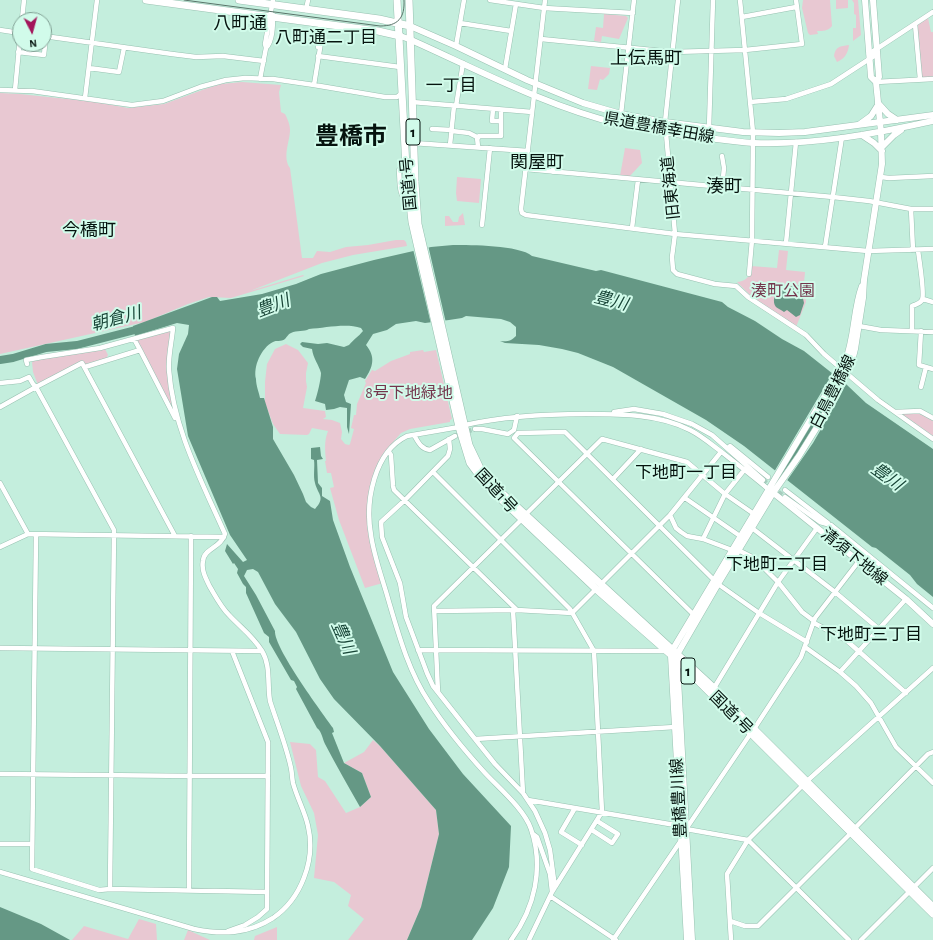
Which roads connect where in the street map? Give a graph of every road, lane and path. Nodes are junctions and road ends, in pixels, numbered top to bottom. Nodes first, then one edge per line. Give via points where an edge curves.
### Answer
1 (24, 0) edge
2 (97, 0) edge
3 (146, 0) edge
4 (239, 0) edge
5 (308, 0) edge
6 (397, 0) edge
7 (409, 0) edge
8 (464, 0) edge
9 (490, 0) edge
10 (545, 0) edge
11 (634, 0) edge
12 (678, 0) edge
13 (713, 0) edge
14 (740, 0) edge
15 (796, 0) edge
16 (865, 0) edge
17 (873, 0) edge
18 (272, 2) edge
19 (516, 4) junction
20 (796, 7) junction
21 (544, 8) junction
22 (306, 10) junction
23 (23, 12) edge
24 (933, 12) edge
25 (633, 13) junction
26 (271, 17) junction
27 (742, 17) junction
28 (322, 23) junction
29 (399, 23) junction
30 (460, 23) junction
31 (915, 24) junction
32 (410, 26) junction
33 (0, 30) edge
34 (511, 31) junction
35 (12, 32) edge
36 (400, 36) junction
37 (52, 37) edge
38 (540, 38) junction
39 (410, 39) junction
40 (92, 43) junction
41 (456, 46) junction
42 (629, 47) junction
43 (124, 48) junction
44 (745, 50) junction
45 (711, 51) junction
46 (18, 52) joint
47 (44, 52) edge
48 (672, 52) junction
49 (877, 52) junction
50 (318, 56) junction
51 (870, 56) junction
52 (264, 61) junction
53 (463, 63) junction
54 (400, 67) junction
55 (89, 68) junction
56 (505, 69) junction
57 (260, 79) junction
58 (920, 79) junction
59 (933, 79) edge
60 (876, 82) junction
61 (536, 83) junction
62 (314, 85) junction
63 (0, 90) edge
64 (15, 90) junction
65 (402, 93) junction
66 (535, 95) junction
67 (85, 98) junction
68 (412, 102) junction
69 (750, 102) junction
70 (878, 104) junction
71 (455, 106) junction
72 (493, 109) junction
73 (501, 110) junction
74 (532, 112) junction
75 (621, 114) junction
76 (933, 115) edge
77 (898, 120) junction
78 (501, 121) junction
79 (933, 121) edge
80 (665, 122) junction
81 (880, 122) junction
82 (857, 125) junction
83 (709, 128) junction
84 (904, 128) junction
85 (432, 129) dead end
86 (452, 131) junction
87 (753, 132) junction
88 (881, 132) junction
89 (665, 133) junction
90 (862, 135) junction
91 (842, 137) junction
92 (478, 138) junction
93 (796, 142) junction
94 (413, 143) junction
95 (753, 143) junction
96 (450, 145) junction
97 (478, 147) junction
98 (490, 148) junction
99 (882, 149) junction
100 (528, 151) junction
101 (555, 154) dead end
102 (722, 156) dead end
103 (526, 169) junction
104 (553, 172) junction
105 (933, 176) edge
106 (881, 177) junction
107 (638, 180) junction
108 (669, 182) junction
109 (722, 187) junction
110 (753, 190) junction
111 (791, 193) junction
112 (833, 197) junction
113 (876, 203) junction
114 (911, 209) junction
115 (933, 209) edge
116 (482, 225) dead end
117 (632, 228) junction
118 (675, 234) junction
119 (418, 238) junction
120 (752, 240) junction
121 (786, 243) junction
122 (825, 247) junction
123 (933, 249) edge
124 (916, 250) junction
125 (868, 251) junction
126 (749, 274) dead end
127 (864, 280) junction
128 (923, 299) junction
129 (933, 302) edge
130 (859, 326) junction
131 (912, 331) junction
132 (921, 331) junction
133 (933, 332) edge
134 (134, 339) junction
135 (140, 350) junction
136 (27, 364) dead end
137 (85, 367) junction
138 (926, 367) junction
139 (841, 369) junction
140 (933, 369) edge
141 (846, 374) junction
142 (0, 383) edge
143 (36, 387) junction
144 (921, 387) dead end
145 (0, 407) edge
146 (896, 412) junction
147 (611, 414) junction
148 (517, 416) junction
149 (933, 418) edge
150 (462, 423) junction
151 (180, 427) junction
152 (475, 430) tunnel mouth
153 (414, 435) junction
154 (455, 436) tunnel mouth
155 (449, 439) junction
156 (933, 439) edge
157 (728, 448) junction
158 (641, 449) junction
159 (389, 452) junction
160 (721, 452) junction
161 (588, 454) junction
162 (745, 469) junction
163 (433, 472) junction
164 (703, 475) junction
165 (613, 479) junction
166 (763, 480) tunnel mouth
167 (774, 480) junction
168 (559, 482) junction
169 (0, 483) edge
170 (785, 490) tunnel mouth
171 (770, 491) junction
172 (725, 494) junction
173 (785, 497) tunnel mouth
174 (685, 498) junction
175 (405, 500) junction
176 (754, 514) junction
177 (670, 515) junction
178 (523, 517) junction
179 (713, 518) junction
180 (831, 525) junction
181 (660, 526) junction
182 (752, 528) junction
183 (817, 528) junction
184 (28, 534) junction
185 (36, 535) junction
186 (114, 535) junction
187 (176, 536) junction
188 (192, 536) junction
189 (740, 536) junction
190 (224, 538) junction
191 (703, 539) junction
192 (501, 541) junction
193 (0, 546) edge
194 (735, 550) junction
195 (631, 554) junction
196 (794, 560) junction
197 (859, 561) junction
198 (473, 567) junction
199 (716, 582) junction
200 (778, 582) junction
201 (599, 586) junction
202 (835, 592) junction
203 (906, 599) junction
204 (933, 608) edge
205 (515, 610) junction
206 (434, 611) junction
207 (572, 613) junction
208 (759, 613) junction
209 (693, 614) junction
210 (814, 622) junction
211 (933, 624) edge
212 (879, 629) junction
213 (806, 644) junction
214 (0, 648) edge
215 (34, 648) junction
216 (112, 650) junction
217 (190, 650) junction
218 (418, 650) junction
219 (437, 650) junction
220 (232, 651) junction
221 (262, 651) junction
222 (516, 651) junction
223 (594, 651) junction
224 (859, 651) junction
225 (673, 654) junction
226 (933, 668) edge
227 (840, 672) junction
228 (714, 688) junction
229 (438, 692) junction
230 (906, 693) junction
231 (879, 718) junction
232 (675, 727) junction
233 (752, 731) junction
234 (598, 732) junction
235 (520, 736) junction
236 (475, 739) junction
237 (933, 752) edge
238 (916, 766) junction
239 (0, 774) edge
240 (33, 774) junction
241 (111, 774) junction
242 (189, 775) junction
243 (268, 776) junction
244 (805, 783) junction
245 (933, 783) edge
246 (523, 793) junction
247 (528, 800) junction
248 (575, 808) junction
249 (602, 812) junction
250 (597, 821) junction
251 (684, 827) junction
252 (592, 830) junction
253 (853, 831) junction
254 (533, 834) junction
255 (682, 838) junction
256 (748, 840) junction
257 (0, 844) edge
258 (32, 844) junction
259 (582, 845) junction
260 (933, 868) edge
261 (0, 872) edge
262 (555, 887) junction
263 (796, 888) junction
264 (110, 889) junction
265 (911, 889) junction
266 (188, 890) junction
267 (267, 892) junction
268 (551, 894) junction
269 (933, 906) edge
270 (933, 914) edge
271 (730, 921) junction
272 (222, 933) junction
273 (511, 940) edge
274 (529, 940) edge
275 (615, 940) edge
276 (687, 940) edge
277 (692, 940) edge
278 (731, 940) edge
279 (849, 940) edge
280 (861, 940) edge

1 - 23 street
2 - 40 street
3 - 26 highway
4 - 18 highway
5 - 22 street
6 - 29 highway, 国道1号
7 - 32 highway, 国道1号
8 - 30 street
9 - 19 street
10 - 21 street
11 - 25 street
12 - 48 street, 旧東海道
13 - 45 street
14 - 27 street
15 - 20 street
16 - 51 main road
17 - 49 main road
18 - 22 highway
18 - 26 street
19 - 21 street
19 - 34 street
20 - 27 street
20 - 44 street via 802,44
21 - 25 street
21 - 38 street
22 - 29 highway
24 - 31 street
25 - 42 street
26 - 28 highway
26 - 52 street via 273,22 270,44 266,48
27 - 44 street
28 - 36 highway
28 - 50 street
29 - 32 highway
29 - 36 highway, 国道1号
30 - 34 street
30 - 41 street
31 - 49 street
31 - 58 street
32 - 39 highway, 国道1号 / 1
32 - 41 main road, 県道豊橋幸田線
33 - 35 street
34 - 56 street
36 - 39 main road, 県道豊橋幸田線
36 - 54 highway, 国道1号 / 1
37 - 40 street
38 - 42 street
38 - 61 street
39 - 53 main road, 県道豊橋幸田線
39 - 68 highway, 国道1号 / 1
40 - 43 street
40 - 55 street
41 - 56 main road, 県道豊橋幸田線
42 - 48 street
42 - 75 street
43 - 52 street via 196,57 223,56
43 - 55 street via 119,72
44 - 45 street
44 - 69 street
45 - 48 street
45 - 83 street
46 - 47 street via 44,55
46 - 64 street
48 - 80 street, 旧東海道
49 - 51 street
49 - 60 main road via 879,77
50 - 54 street
50 - 62 street
51 - 60 main road via 871,77
51 - 69 street via 831,84 786,99
52 - 57 street
53 - 66 main road, 県道豊橋幸田線
53 - 71 street
54 - 65 highway, 国道1号 / 1
55 - 67 street
56 - 61 main road, 県道豊橋幸田線
57 - 62 street
57 - 67 street via 226,80 163,101 132,105
58 - 59 street
58 - 60 street
60 - 70 main road, 白鳥豊橋線
61 - 66 street
61 - 75 main road, 県道豊橋幸田線 via 583,103
62 - 65 street via 385,97 397,97
63 - 64 street
64 - 67 street
65 - 119 highway, 国道1号 / 1 via 406,167
66 - 74 street
66 - 89 main road, 県道豊橋幸田線 via 619,124
68 - 71 street
68 - 94 highway, 国道1号 / 1
69 - 87 street
70 - 77 main road
70 - 81 main road, 白鳥豊橋線
70 - 82 main road via 870,116
71 - 72 street
71 - 86 street
72 - 73 street
72 - 78 street via 492,121
73 - 74 street
73 - 78 street
74 - 100 street
75 - 80 main road, 県道豊橋幸田線
76 - 77 main road, 県道豊橋幸田線
77 - 81 main road, 県道豊橋幸田線
78 - 92 street via 501,136
79 - 84 main road, 県道豊橋幸田線
80 - 83 main road, 県道豊橋幸田線
80 - 89 street, 旧東海道
81 - 82 main road, 県道豊橋幸田線
81 - 88 main road, 白鳥豊橋線
82 - 87 main road, 県道豊橋幸田線 via 805,132
83 - 87 main road, 県道豊橋幸田線
84 - 88 main road, 県道豊橋幸田線
84 - 99 main road via 894,134
85 - 86 street
86 - 92 street via 469,133
86 - 96 street
87 - 95 street
88 - 90 main road, 県道豊橋幸田線
88 - 99 main road, 白鳥豊橋線
89 - 95 main road, 県道豊橋幸田線
89 - 108 street, 旧東海道
90 - 91 main road, 県道豊橋幸田線
90 - 99 main road
91 - 93 main road, 県道豊橋幸田線
91 - 112 street
92 - 97 street
93 - 95 main road, 県道豊橋幸田線
93 - 111 street
94 - 96 street
94 - 119 highway, 国道1号 / 1
95 - 110 street
96 - 97 street
97 - 98 street
98 - 100 street
98 - 116 street
99 - 106 main road, 白鳥豊橋線
100 - 103 street
101 - 104 street
102 - 109 street
103 - 104 street
103 - 117 street via 522,213
104 - 107 street
105 - 106 street
106 - 113 main road, 白鳥豊橋線
107 - 108 street
107 - 117 street
108 - 109 street
108 - 118 street, 旧東海道
109 - 110 street
110 - 111 street
110 - 120 street
111 - 112 street
111 - 121 street
112 - 113 street
112 - 122 street
113 - 114 street
113 - 125 main road, 白鳥豊橋線
114 - 115 street
114 - 124 street
117 - 118 street
118 - 120 street, 旧東海道
118 - 139 street, 旧東海道 via 672,257 675,272 715,284 736,286 748,297 806,335
119 - 150 highway, 国道1号 / 1
120 - 121 street, 旧東海道
120 - 126 street
121 - 122 street, 旧東海道
122 - 125 street, 旧東海道
123 - 124 street, 旧東海道
124 - 125 street, 旧東海道
124 - 128 street via 924,291
125 - 127 main road, 白鳥豊橋線
127 - 130 main road, 白鳥豊橋線
127 - 139 main road, 白鳥豊橋線 via 858,297 849,350
128 - 129 street
128 - 131 street via 912,306
130 - 131 street
130 - 141 main road, 白鳥豊橋線 via 853,357
131 - 132 street
132 - 133 street
132 - 138 street via 919,364
134 - 135 street
134 - 136 street via 83,351 26,360
134 - 151 street via 173,328 168,369
135 - 137 street
135 - 151 street
137 - 143 street via 82,363
137 - 187 street
138 - 140 street
138 - 144 street
139 - 141 street, 旧東海道
139 - 167 main road, 白鳥豊橋線
141 - 146 street, 旧東海道
141 - 167 main road, 白鳥豊橋線 via 822,419
142 - 143 street via 20,381 29,377
143 - 145 street
143 - 186 street via 114,530
146 - 149 street via 920,411
146 - 156 street, 旧東海道
147 - 148 street
147 - 157 street via 634,410 663,414 712,435
147 - 160 street via 670,422 706,439
148 - 150 street
148 - 152 street via 514,430 508,434
150 - 153 street
150 - 178 highway, 国道1号 / 1 via 480,468
151 - 190 street via 193,464 225,534
153 - 155 street via 420,445 430,450
153 - 159 street via 400,440
154 - 155 street
155 - 163 street via 450,452
157 - 166 street
157 - 167 street via 730,446
158 - 161 street via 602,440
158 - 164 street via 687,462
158 - 165 street
159 - 175 street via 394,490
159 - 254 street via 380,465 374,484 369,520 373,545 399,637 430,704 463,748 522,814
160 - 162 street
160 - 164 street
161 - 165 street
161 - 168 street
161 - 168 street via 565,432 518,433 514,438
162 - 171 street
162 - 172 street
163 - 175 street
163 - 192 street
164 - 172 street
164 - 174 street
165 - 181 street
167 - 171 main road, 白鳥豊橋線
168 - 178 street
168 - 195 street
169 - 184 street
170 - 180 street
171 - 176 main road
171 - 182 main road
171 - 183 main road, 清須下地線
172 - 176 street
172 - 179 street
173 - 180 street via 820,522
174 - 177 street
174 - 179 street
175 - 198 street
175 - 218 street via 381,522 381,529 400,583 406,617
176 - 189 main road
177 - 181 street
177 - 191 street via 676,528 681,532
178 - 192 street
178 - 201 highway, 国道1号 / 1
179 - 189 street
179 - 191 street
180 - 204 street
181 - 195 street
181 - 199 street
182 - 194 main road
182 - 196 street
183 - 196 street
183 - 197 main road, 清須下地線
184 - 185 street
184 - 193 street
185 - 186 street
185 - 215 street
186 - 187 street
186 - 216 street
187 - 188 street
188 - 190 street
188 - 217 street
189 - 194 main road
190 - 221 street via 209,550 203,559 205,575 223,608
191 - 194 street
192 - 198 street
192 - 207 street
194 - 199 main road
194 - 200 street via 754,558
195 - 201 street
195 - 209 street
196 - 200 street
196 - 202 street
197 - 202 street
197 - 203 main road, 清須下地線
198 - 205 street
198 - 206 street via 434,606
199 - 208 street
199 - 209 main road
199 - 225 main road
200 - 208 street
200 - 210 street via 802,612
201 - 207 street
201 - 225 highway, 国道1号 / 1
202 - 210 street
202 - 212 street
203 - 211 main road, 清須下地線
203 - 212 street
205 - 206 street
205 - 207 street
205 - 222 street
206 - 219 street
207 - 223 street
208 - 213 street
208 - 228 street
209 - 225 main road
210 - 213 street
210 - 224 street via 846,640
212 - 224 street
213 - 227 street
213 - 233 street via 801,657
214 - 215 street
215 - 216 street
215 - 240 street
216 - 217 street
216 - 241 street
217 - 220 street
217 - 242 street
218 - 219 street
218 - 229 street
219 - 222 street
219 - 229 street
220 - 221 street
220 - 243 street via 268,742
221 - 272 street via 267,662 270,701 309,828 310,857 298,890 278,914 246,930
222 - 223 street
222 - 235 street
223 - 225 street
223 - 234 street
224 - 227 street
224 - 230 street
225 - 228 highway, 国道1号 / 1
225 - 232 main road, 豊橋豊川線
225 - 233 highway, 国道1号 / 1
225 - 251 main road, 豊橋豊川線
226 - 230 street
227 - 231 street via 871,703
228 - 233 highway, 国道1号 / 1
229 - 236 street
230 - 231 street
231 - 238 street via 896,747
231 - 244 street
232 - 234 street
232 - 251 main road, 豊橋豊川線
233 - 244 highway, 国道1号 / 1
233 - 251 street
234 - 235 street
234 - 249 street
235 - 236 street
235 - 246 street
236 - 246 street
237 - 238 street
238 - 245 street
238 - 253 street
239 - 240 street
240 - 241 street
240 - 258 street
241 - 242 street
241 - 264 street
242 - 243 street
242 - 266 street
243 - 267 street
244 - 253 highway, 国道1号 / 1
244 - 256 street
246 - 247 street
247 - 248 street
247 - 262 street via 546,833
248 - 249 street
248 - 259 street via 561,832
249 - 250 street
249 - 251 street
250 - 252 street
250 - 252 street via 618,834 612,843
251 - 255 main road, 豊橋豊川線
251 - 256 street
251 - 277 main road, 豊橋豊川線
252 - 259 street
253 - 263 street
253 - 265 highway, 国道1号 / 1
254 - 268 street via 537,837 550,874
254 - 273 street via 538,865 532,903 521,927
255 - 275 street
255 - 276 main road, 豊橋豊川線
256 - 263 street
256 - 271 street via 727,874
257 - 258 street
258 - 264 street via 32,869 99,890
259 - 262 street
260 - 265 street
261 - 272 street via 194,929
262 - 268 street
263 - 271 street via 758,926 746,926
263 - 279 street
264 - 266 street
265 - 269 highway, 国道1号 / 1
265 - 270 highway, 国道1号 / 1
265 - 280 street
266 - 267 street
267 - 272 street via 267,909 244,925
268 - 274 street
268 - 275 street
271 - 278 street

